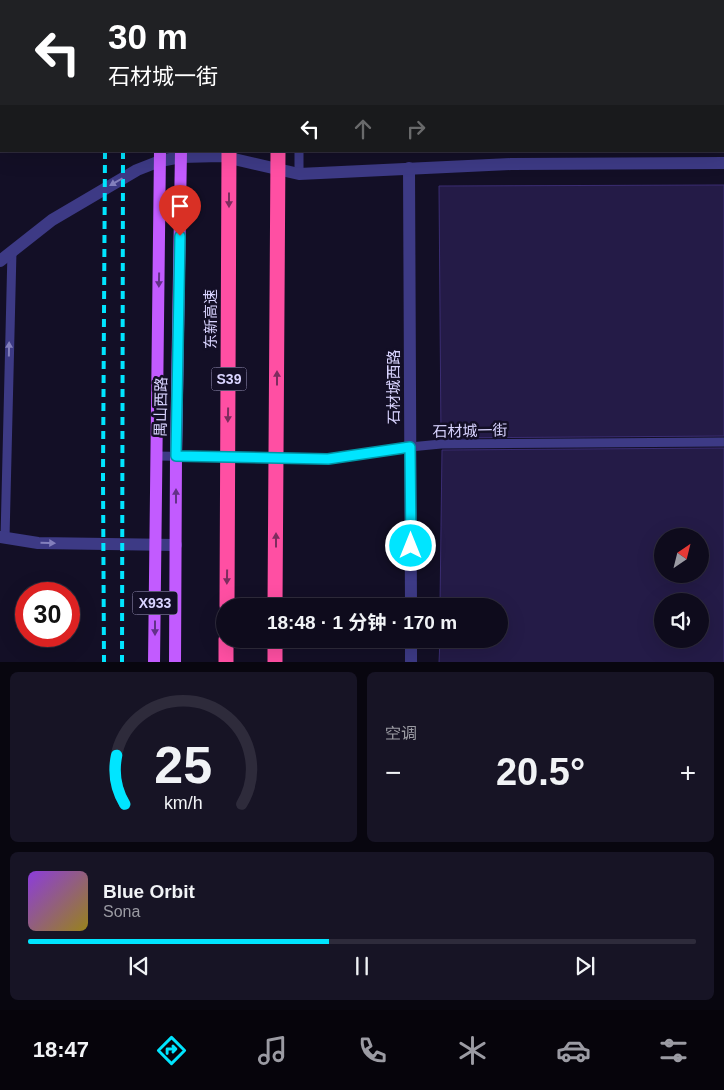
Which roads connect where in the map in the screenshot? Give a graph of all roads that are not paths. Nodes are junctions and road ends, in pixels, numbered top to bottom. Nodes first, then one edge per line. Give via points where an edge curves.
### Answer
1 (230, 152) edge
2 (278, 152) edge
3 (299, 152) edge
4 (181, 154) edge
5 (160, 156) edge
6 (511, 158) edge
7 (724, 163) edge
8 (409, 168) junction
9 (299, 174) junction
10 (12, 251) junction
11 (0, 261) edge
12 (724, 442) edge
13 (410, 447) junction
14 (157, 456) junction
15 (176, 456) junction
16 (2, 537) edge
17 (155, 544) junction
18 (176, 545) junction
19 (226, 598) edge
20 (275, 598) edge
21 (411, 598) edge
22 (226, 648) edge
23 (275, 648) edge
24 (411, 648) edge
25 (154, 662) edge
26 (175, 662) edge
27 (226, 662) edge
28 (275, 662) edge
29 (411, 662) edge

1 -> 19 highway, 东新高速 / S39, bridge
20 -> 2 highway, bridge
3 - 9 lane
4 - 5 street
4 - 9 street via 221,156
4 - 15 main road, 禺山西路 / X933
5 -> 10 street via 52,220
5 -> 14 main road, 禺山西路 / X933
6 - 7 street
6 - 8 street
8 - 9 street
8 - 13 street, 石材城西路
10 - 11 street
16 -> 10 lane
12 - 13 lane, 石材城一街 via 441,444
13 - 15 lane, 石材城一街 via 328,459
13 - 21 street, 石材城西路
14 - 15 lane, 石材城一街
14 - 17 main road, 禺山西路 / X933
18 -> 15 main road, 禺山西路 / X933
16 -> 17 street via 38,543
17 - 18 street
17 -> 25 main road, 禺山西路 / X933
18 - 26 main road, 禺山西路 / X933
22 - 27 highway
23 - 28 highway
24 - 29 street

